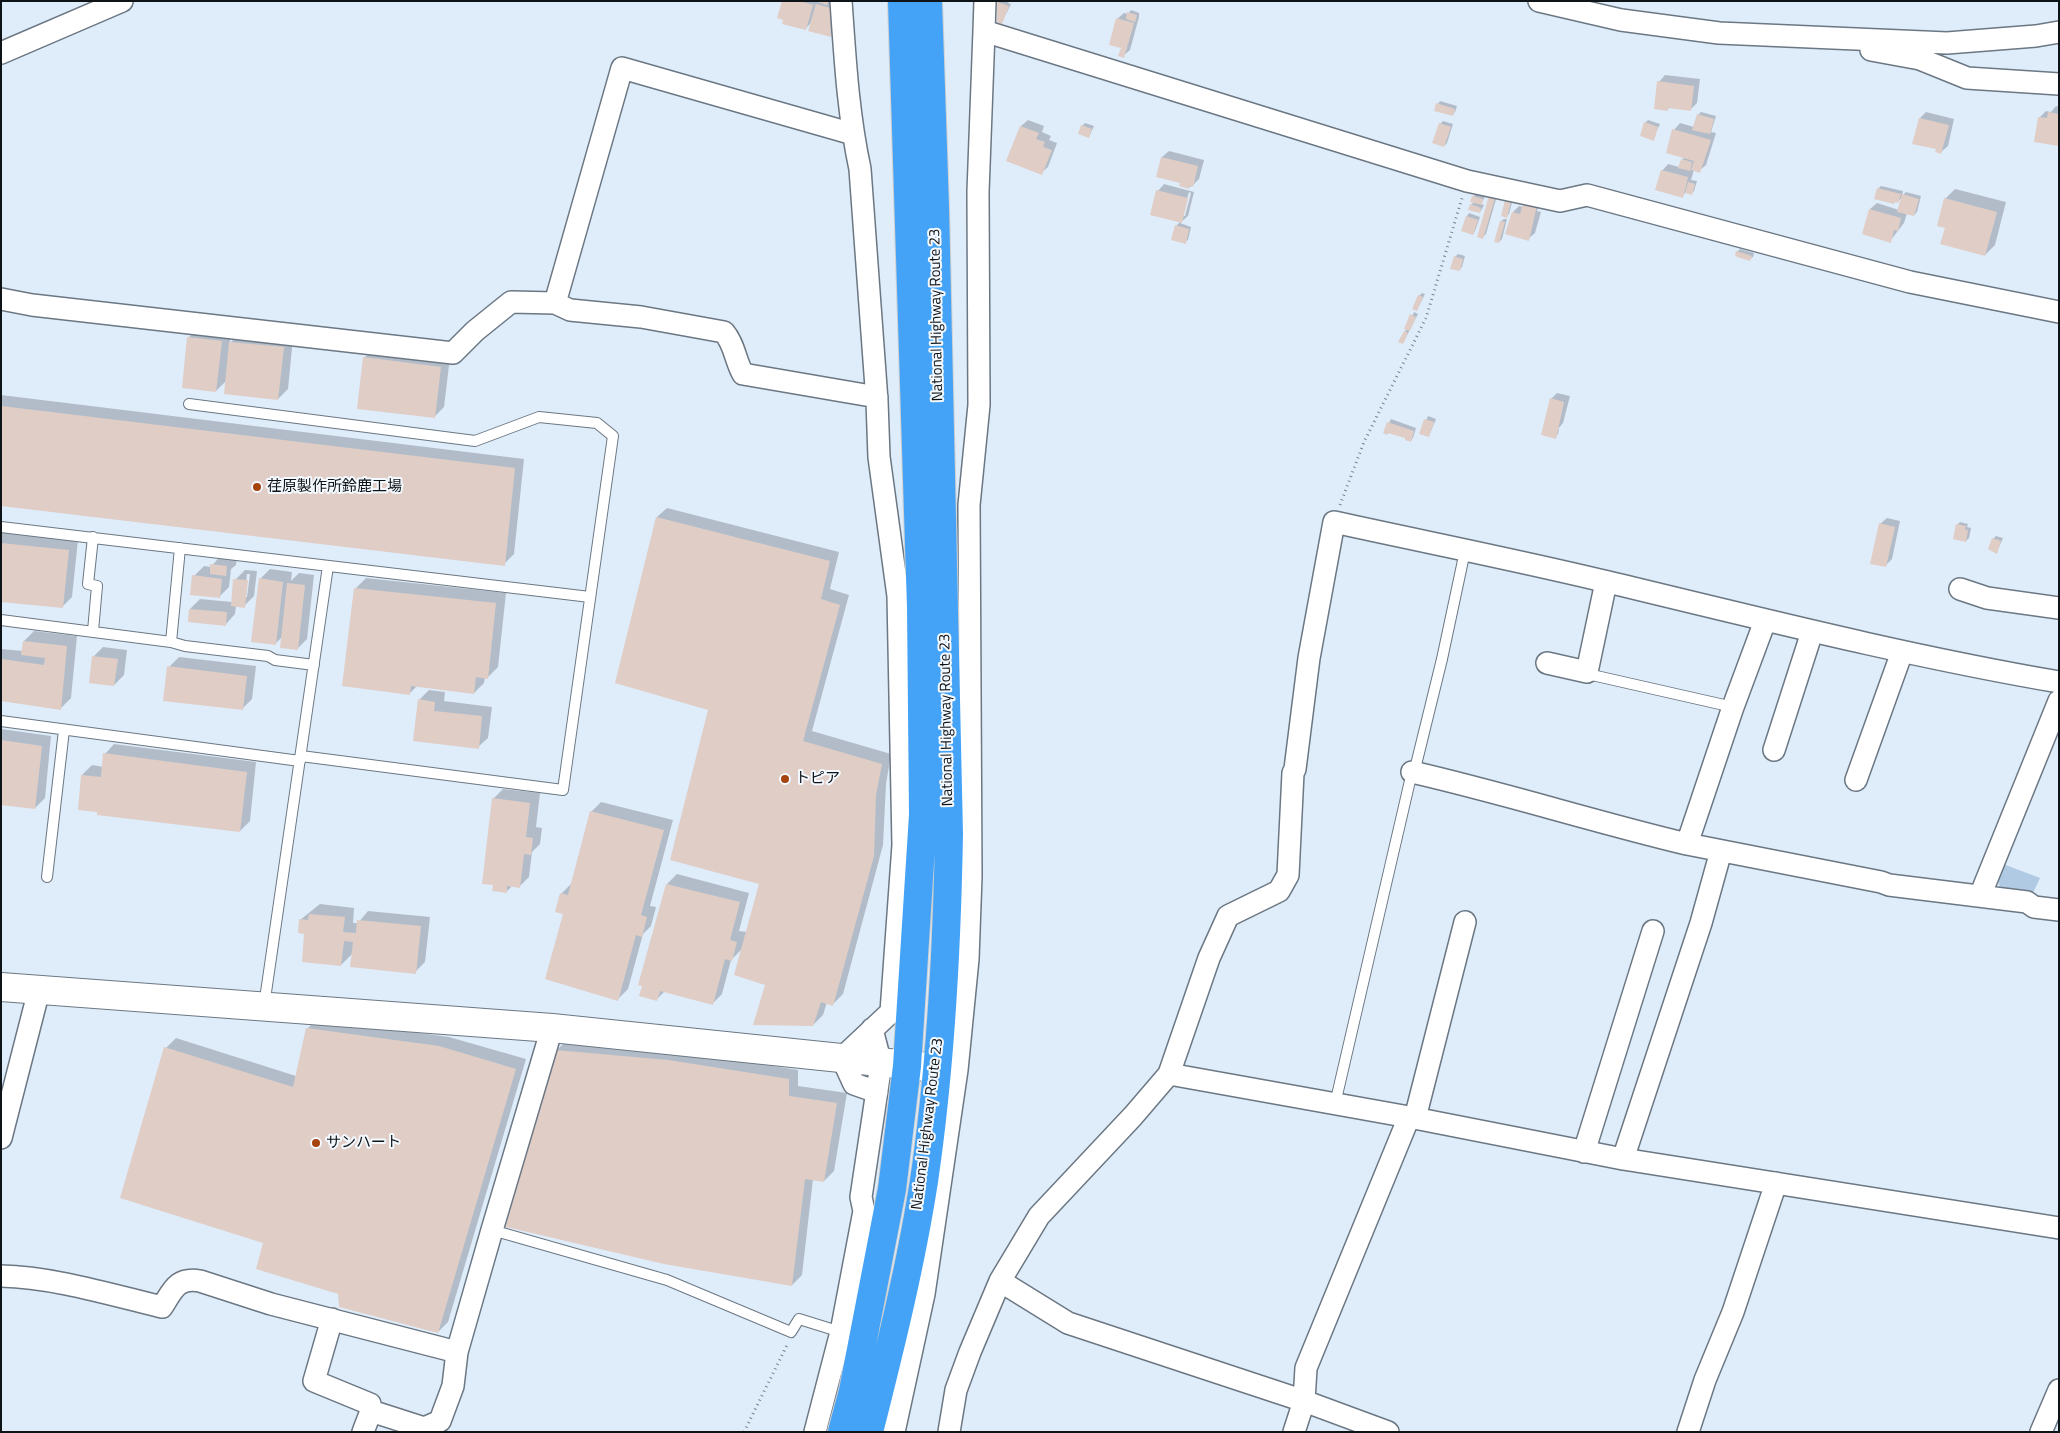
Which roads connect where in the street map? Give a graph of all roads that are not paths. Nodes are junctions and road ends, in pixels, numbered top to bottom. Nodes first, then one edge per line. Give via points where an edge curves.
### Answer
1 (122, 1) edge
2 (841, 1) edge
3 (902, 1) edge
4 (928, 1) edge
5 (985, 1) edge
6 (1539, 1) edge
7 (984, 31) junction
8 (2059, 32) edge
9 (1854, 39) junction
10 (1, 53) edge
11 (2059, 84) edge
12 (853, 134) junction
13 (1, 299) edge
14 (555, 303) junction
15 (2059, 312) edge
16 (877, 397) junction
17 (189, 404) dead end
18 (1, 526) edge
19 (93, 537) junction
20 (180, 548) junction
21 (1465, 551) junction
22 (328, 566) junction
23 (1606, 582) junction
24 (1960, 589) dead end
25 (590, 596) junction
26 (2059, 608) edge
27 (1, 620) edge
28 (1765, 621) junction
29 (92, 631) junction
30 (1812, 632) junction
31 (171, 642) junction
32 (1902, 652) junction
33 (1546, 662) dead end
34 (314, 665) junction
35 (1586, 672) junction
36 (2059, 682) edge
37 (2059, 701) edge
38 (1733, 707) junction
39 (1, 722) edge
40 (64, 730) junction
41 (1774, 750) dead end
42 (301, 758) junction
43 (1413, 773) junction
44 (1856, 780) dead end
45 (1687, 844) junction
46 (1721, 851) junction
47 (47, 876) dead end
48 (1980, 896) junction
49 (2059, 910) edge
50 (1465, 922) dead end
51 (1653, 931) dead end
52 (1, 987) edge
53 (39, 990) junction
54 (264, 1007) junction
55 (552, 1028) junction
56 (872, 1029) junction
57 (842, 1058) junction
58 (894, 1065) junction
59 (937, 1068) junction
60 (1169, 1074) junction
61 (877, 1092) junction
62 (1335, 1104) junction
63 (1412, 1117) junction
64 (1, 1138) edge
65 (1584, 1152) junction
66 (1623, 1159) junction
67 (1776, 1183) junction
68 (876, 1213) junction
69 (2059, 1228) edge
70 (492, 1230) junction
71 (1, 1276) edge
72 (1000, 1280) junction
73 (332, 1319) junction
74 (841, 1332) junction
75 (458, 1352) junction
76 (2059, 1390) edge
77 (1304, 1401) junction
78 (371, 1411) junction
79 (363, 1432) edge
80 (815, 1432) edge
81 (842, 1432) edge
82 (869, 1432) edge
83 (894, 1432) edge
84 (949, 1432) edge
85 (1294, 1432) edge
86 (1388, 1432) edge
87 (1688, 1432) edge
88 (2041, 1432) edge

1 - 10 street
2 - 12 street
3 - 58 highway, National Highway Route 23 via 921,607 923,815
4 - 59 highway, National Highway Route 23 via 949,834 947,934
5 - 7 street
6 - 9 street via 1621,20 1718,33
7 - 15 street via 1467,181 1560,201 1587,195 1910,282
7 - 83 street via 978,192 979,405 969,504 971,876 968,959 957,1070 924,1294
8 - 9 street via 1947,43
9 - 11 street via 1874,52 1920,60 1966,78
12 - 14 street via 622,68
12 - 16 street via 860,168
13 - 14 street via 453,353 511,302
14 - 16 street via 570,310 641,317 724,332 733,344 737,364 743,374
16 - 56 street via 879,457 898,596 903,845 890,1012
17 - 25 lane via 475,441 539,417 597,423 612,436
18 - 19 lane
19 - 20 lane
19 - 29 lane via 88,584 97,586
20 - 22 lane
20 - 31 lane
21 - 23 street
21 - 43 lane
21 - 60 street via 1334,522 1309,658 1293,773 1288,875 1279,891 1228,916 1209,958
22 - 25 lane
22 - 34 lane
23 - 28 street
23 - 35 street
24 - 26 street via 1987,598
25 - 42 lane via 563,790
27 - 29 lane
28 - 30 street
28 - 38 street
29 - 31 lane
30 - 32 street
30 - 41 street
31 - 34 lane
32 - 36 street
32 - 44 street
33 - 35 street
34 - 42 lane
35 - 38 lane
37 - 48 street
38 - 45 street
39 - 40 lane
40 - 42 lane
40 - 47 lane
42 - 54 lane
43 - 45 street
43 - 62 lane
45 - 46 street
46 - 48 street via 1889,885
46 - 66 street via 1695,942
48 - 49 street
50 - 63 street
51 - 65 street
52 - 53 street
53 - 54 street
53 - 64 street
54 - 55 street
55 - 57 street
55 - 70 street
56 - 57 street
56 - 58 street
57 - 58 street
57 - 61 street via 854,1084
58 - 59 street
58 - 61 street
58 - 68 highway, National Highway Route 23
59 - 82 highway, National Highway Route 23 via 923,1181 897,1320
60 - 62 street
60 - 72 street via 1134,1116 1039,1216
61 - 68 street via 861,1196
62 - 63 street
63 - 65 street
63 - 77 street via 1306,1368
65 - 66 street
66 - 67 street
67 - 69 street
67 - 87 street
68 - 74 street via 855,1267
68 - 81 highway, National Highway Route 23 via 854,1391
70 - 74 lane via 667,1280 791,1332 799,1319
70 - 75 street
71 - 73 street via 87,1288 162,1307 178,1284 189,1279
72 - 77 street via 1068,1323
72 - 84 street via 956,1390
73 - 75 street
73 - 78 street via 314,1381 370,1404
74 - 80 street
75 - 78 street via 453,1386 440,1421 424,1428
76 - 88 street
77 - 85 street
77 - 86 street
78 - 79 street

